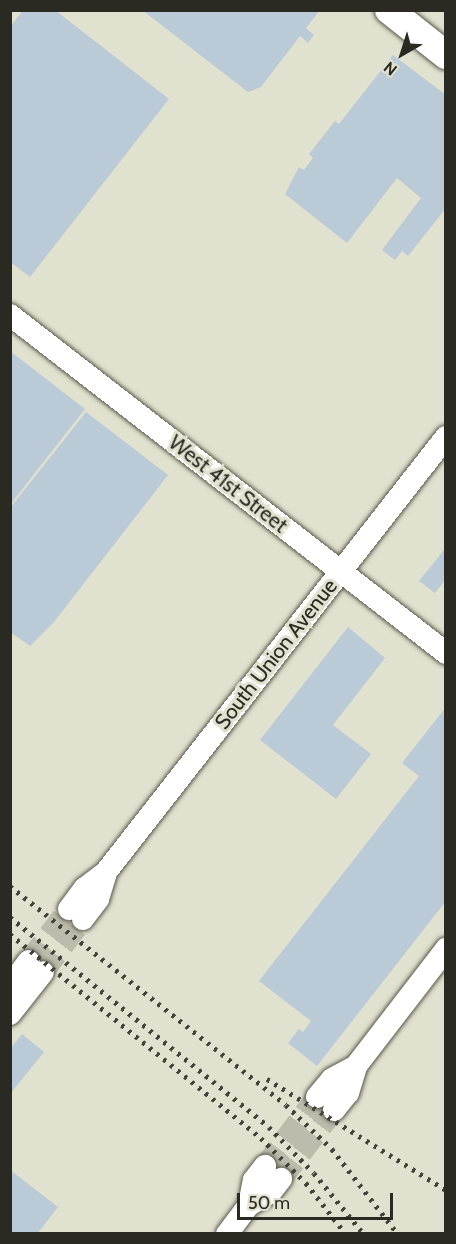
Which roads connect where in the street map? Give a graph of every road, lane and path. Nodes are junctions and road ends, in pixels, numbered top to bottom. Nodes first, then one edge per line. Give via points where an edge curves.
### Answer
1 (389, 10) edge
2 (446, 55) edge
3 (10, 315) edge
4 (446, 437) edge
5 (341, 572) junction
6 (446, 653) edge
7 (76, 914) tunnel mouth
8 (446, 949) edge
9 (10, 986) edge
10 (10, 1014) edge
11 (326, 1104) tunnel mouth
12 (273, 1173) tunnel mouth
13 (227, 1233) edge

1 - 2 street
3 - 5 street, West 41st Street
4 - 5 street, South Union Avenue
5 - 6 street, West 41st Street
5 - 7 street, South Union Avenue via 106,872 98,899
8 - 11 street via 356,1066 332,1079
9 - 10 street via 36,967
12 - 13 street via 254,1180 249,1205

